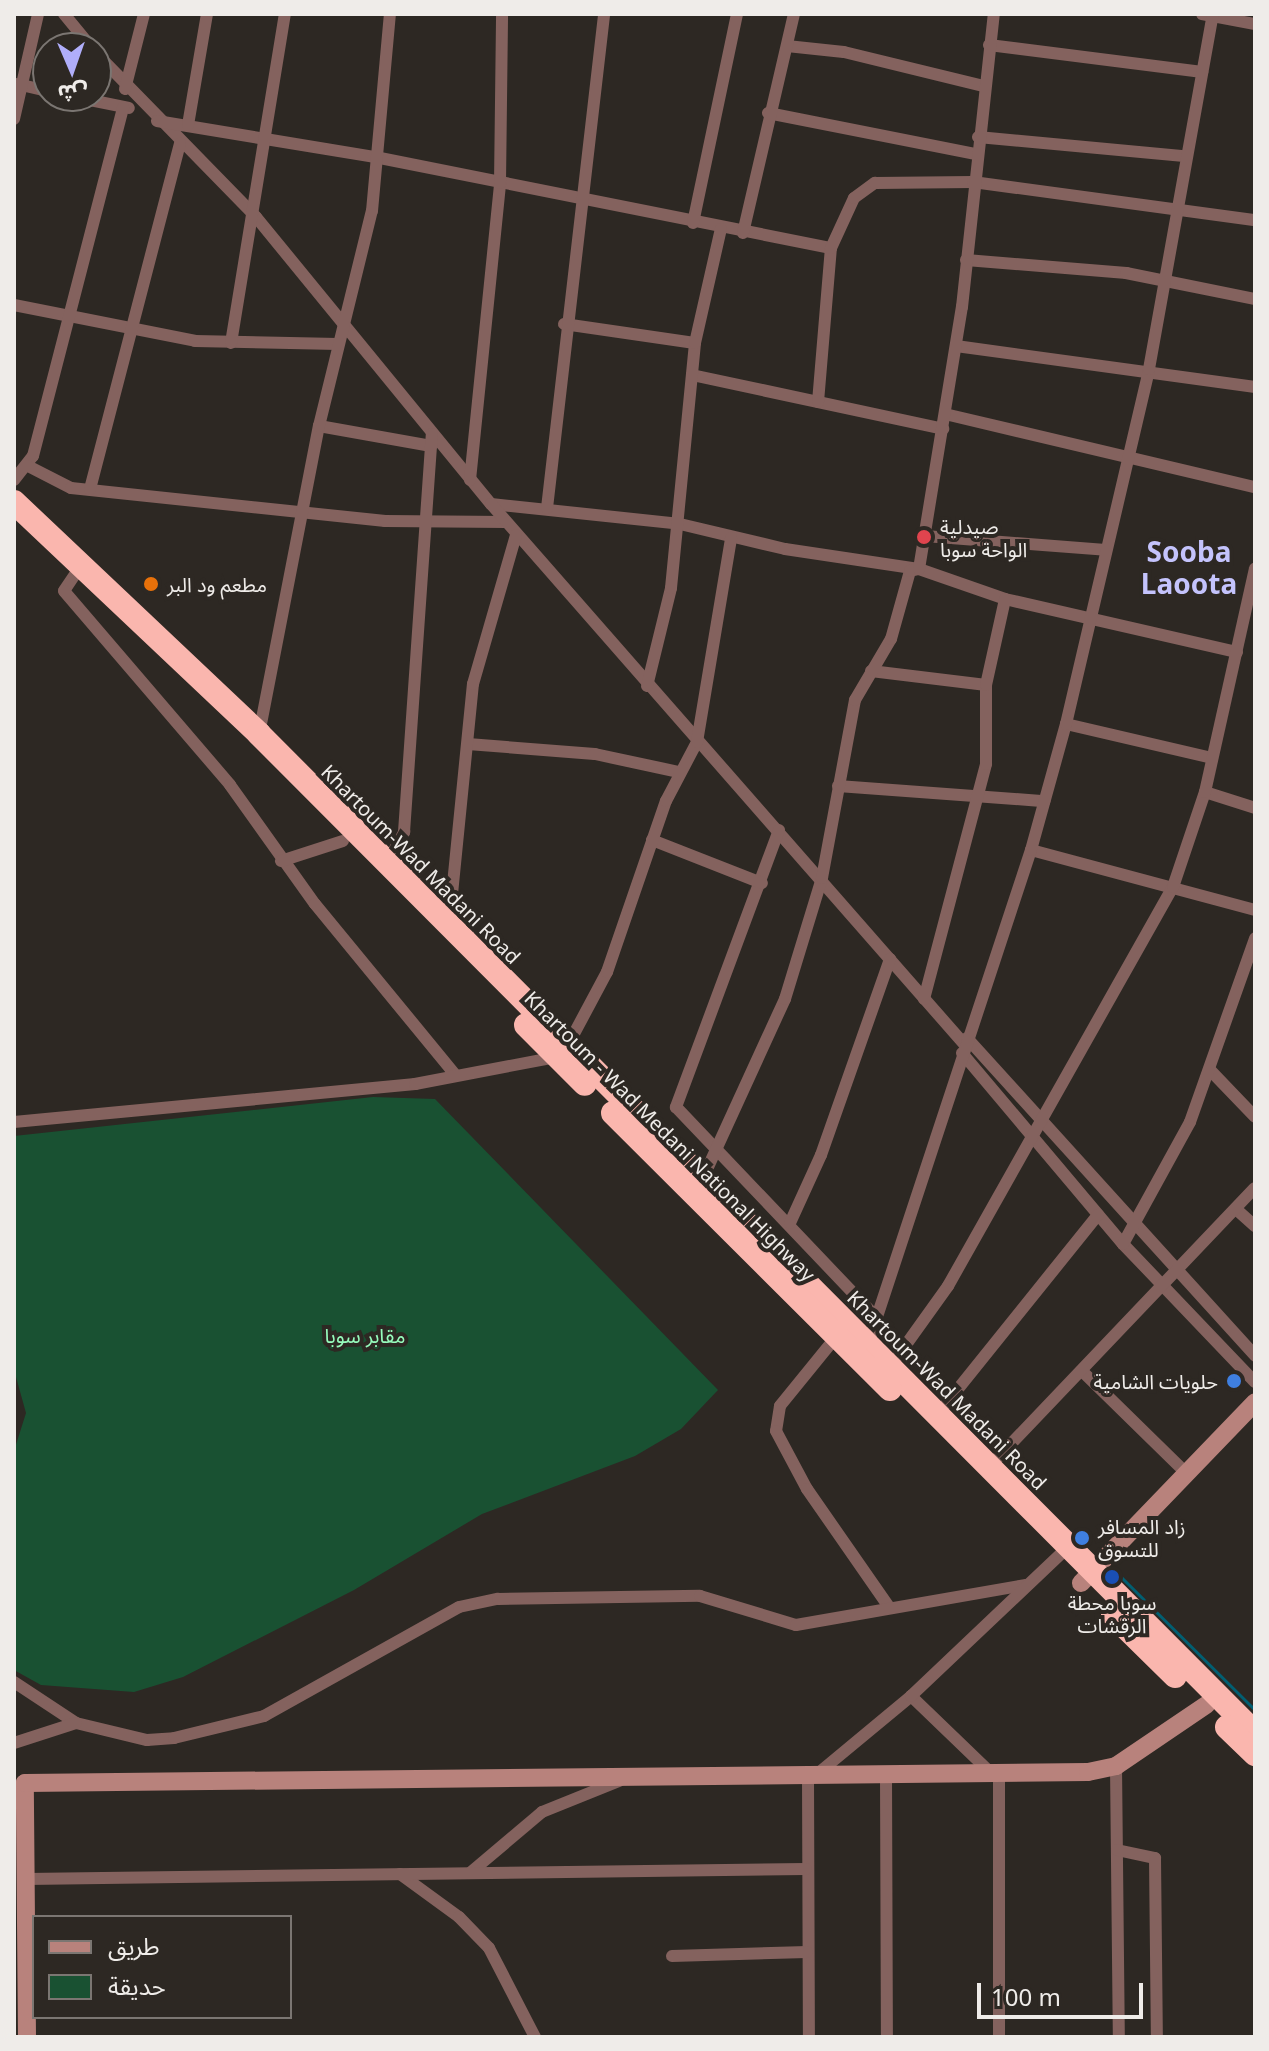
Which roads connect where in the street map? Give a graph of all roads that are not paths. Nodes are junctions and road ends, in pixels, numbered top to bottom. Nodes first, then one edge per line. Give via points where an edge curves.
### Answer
1 (38, 14) edge
2 (64, 14) edge
3 (144, 14) edge
4 (207, 14) edge
5 (285, 14) edge
6 (390, 14) edge
7 (502, 14) edge
8 (604, 14) edge
9 (737, 14) edge
10 (794, 14) edge
11 (994, 14) edge
12 (1209, 15) edge
13 (1255, 24) edge
14 (79, 32) edge
15 (989, 45) junction
16 (787, 46) junction
17 (1202, 72) junction
18 (112, 73) edge
19 (18, 84) edge
20 (984, 86) junction
21 (125, 89) junction
22 (112, 105) edge
23 (123, 107) junction
24 (146, 110) junction
25 (768, 113) junction
26 (14, 119) edge
27 (157, 121) junction
28 (188, 125) junction
29 (978, 137) junction
30 (264, 138) junction
31 (180, 144) junction
32 (976, 154) junction
33 (1184, 156) junction
34 (380, 158) junction
35 (973, 182) junction
36 (500, 183) junction
37 (578, 200) junction
38 (1175, 205) junction
39 (256, 217) junction
40 (1255, 220) edge
41 (693, 223) junction
42 (721, 229) junction
43 (743, 233) junction
44 (831, 248) junction
45 (966, 260) junction
46 (1165, 280) junction
47 (1255, 299) edge
48 (14, 305) edge
49 (67, 319) junction
50 (564, 324) junction
51 (343, 328) junction
52 (130, 333) junction
53 (231, 343) junction
54 (695, 343) junction
55 (338, 344) junction
56 (956, 346) junction
57 (1149, 369) junction
58 (692, 375) junction
59 (1255, 387) edge
60 (818, 402) junction
61 (945, 414) junction
62 (319, 426) junction
63 (943, 429) junction
64 (432, 440) junction
65 (1130, 454) junction
66 (28, 466) junction
67 (14, 480) edge
68 (470, 480) junction
69 (1255, 487) edge
70 (90, 489) junction
71 (14, 502) edge
72 (491, 504) junction
73 (547, 508) junction
74 (302, 513) junction
75 (506, 522) junction
76 (427, 524) junction
77 (680, 524) junction
78 (516, 535) junction
79 (925, 536) junction
80 (731, 538) junction
81 (1105, 550) junction
82 (78, 568) junction
83 (919, 569) junction
84 (1255, 569) edge
85 (1005, 599) junction
86 (1089, 617) junction
87 (1250, 620) edge
88 (1237, 652) junction
89 (871, 671) junction
90 (986, 685) junction
91 (647, 686) junction
92 (1066, 724) junction
93 (259, 734) junction
94 (697, 742) junction
95 (468, 744) junction
96 (1212, 758) junction
97 (679, 772) junction
98 (838, 786) junction
99 (1205, 792) junction
100 (979, 795) junction
101 (1044, 801) junction
102 (1255, 808) edge
103 (779, 830) junction
104 (652, 840) junction
105 (343, 841) junction
106 (1031, 850) junction
107 (281, 861) junction
108 (386, 865) junction
109 (822, 878) junction
110 (762, 883) junction
111 (1173, 887) junction
112 (1255, 910) edge
113 (449, 925) junction
114 (1255, 938) edge
115 (890, 959) junction
116 (924, 999) junction
117 (965, 1045) junction
118 (562, 1051) junction
119 (1210, 1070) junction
120 (454, 1073) junction
121 (1255, 1117) edge
122 (1044, 1118) junction
123 (14, 1122) edge
124 (1032, 1135) junction
125 (720, 1149) junction
126 (703, 1178) junction
127 (1255, 1188) edge
128 (1237, 1210) junction
129 (1098, 1215) junction
130 (790, 1223) junction
131 (1136, 1223) junction
132 (1255, 1226) edge
133 (1123, 1244) junction
134 (818, 1254) junction
135 (1179, 1273) junction
136 (801, 1276) junction
137 (1164, 1289) junction
138 (876, 1317) junction
139 (836, 1337) junction
140 (868, 1344) junction
141 (1255, 1356) edge
142 (890, 1367) junction
143 (1083, 1372) junction
144 (1255, 1382) edge
145 (1255, 1402) edge
146 (937, 1415) junction
147 (989, 1467) junction
148 (1186, 1473) junction
149 (1063, 1553) junction
150 (1087, 1578) junction
151 (1025, 1585) junction
152 (889, 1607) junction
153 (14, 1682) edge
154 (911, 1696) junction
155 (1206, 1705) junction
156 (76, 1723) junction
157 (1255, 1733) edge
158 (14, 1743) edge
159 (1255, 1754) edge
160 (1116, 1766) junction
161 (995, 1772) junction
162 (886, 1776) junction
163 (811, 1777) junction
164 (626, 1778) junction
165 (19, 1783) edge
166 (1117, 1850) junction
167 (806, 1869) junction
168 (471, 1872) junction
169 (399, 1873) junction
170 (26, 1879) junction
171 (807, 1952) junction
172 (672, 1956) dead end
173 (20, 1963) edge
174 (26, 2028) edge
175 (14, 2037) edge
176 (535, 2037) edge
177 (809, 2037) edge
178 (887, 2037) edge
179 (999, 2037) edge
180 (1119, 2037) edge
181 (1157, 2037) edge

1 - 19 street
2 - 14 street
3 - 21 street
4 - 28 street
5 - 30 street
6 - 34 street
7 - 36 street
8 - 37 street
9 - 41 street
10 - 16 street
11 - 15 street
12 - 13 street
12 - 17 street
15 - 17 street
15 - 20 street
16 - 20 street via 866,56
16 - 25 street
17 - 33 street
18 - 21 street
19 - 26 street
20 - 29 street
21 - 24 street
22 - 23 street
23 - 24 street
23 - 49 street
24 - 27 street
25 - 32 street
25 - 43 street
27 - 28 street
27 - 31 street
28 - 30 street
29 - 32 street
29 - 33 street
30 - 34 street
30 - 39 street
31 - 39 street
31 - 52 street
32 - 35 street
33 - 38 street
34 - 36 street
34 - 51 street
35 - 38 street
35 - 44 street via 875,183 854,198
35 - 45 street
36 - 37 street
36 - 68 street
37 - 41 street
37 - 50 street
38 - 40 street
38 - 46 street
39 - 51 street
39 - 53 street
41 - 42 street
42 - 43 street
42 - 54 street
43 - 44 street
44 - 60 street
45 - 46 street
45 - 56 street
46 - 47 street
46 - 57 street
48 - 49 street
49 - 52 street
49 - 66 street
50 - 54 street
50 - 73 street
51 - 55 street
51 - 64 street
52 - 53 street
52 - 70 street
53 - 55 street
54 - 58 street
55 - 62 street
56 - 57 street
56 - 61 street
57 - 59 street
57 - 65 street
58 - 60 street
58 - 77 street
60 - 63 street
61 - 63 street
61 - 65 street
62 - 64 street
62 - 74 street
63 - 79 street
64 - 68 street
64 - 76 street
65 - 69 street
65 - 81 street
66 - 67 street
66 - 70 street via 59,485
68 - 72 street
70 - 74 street
71 - 82 highway, Khartoum - Wad Medani National Highway
72 - 73 street
72 - 75 street
73 - 77 street
74 - 76 street
74 - 93 street
75 - 76 street
75 - 78 street
76 - 108 street via 404,832
77 - 80 street
77 - 91 street
78 - 91 street
78 - 95 street via 473,684
79 - 81 street
79 - 83 street
80 - 83 street
80 - 94 street
81 - 86 street
82 - 93 highway, Khartoum-Wad Madani Road
82 - 105 highway, Khartoum - Wad Medani National Highway
82 - 107 street via 64,591 230,785
83 - 85 street
83 - 89 street via 910,571 891,639
84 - 87 street
85 - 86 street
85 - 90 street
86 - 88 street
86 - 92 street
87 - 88 street
88 - 96 street
89 - 90 street
89 - 98 street via 855,700
90 - 100 street via 989,728
91 - 94 street
92 - 96 street
92 - 101 street
93 - 108 highway, Khartoum-Wad Madani Road
94 - 97 street
94 - 103 street
95 - 97 street via 595,754
95 - 113 street
96 - 99 street
97 - 104 street
98 - 100 street
98 - 109 street
99 - 102 street
99 - 111 street
100 - 101 street
100 - 116 street
101 - 106 street
103 - 109 street
103 - 110 street
104 - 110 street
104 - 118 street via 607,972
105 - 107 street
105 - 118 highway, Khartoum - Wad Medani National Highway
106 - 111 street
106 - 117 street
107 - 120 street
108 - 113 highway, Khartoum-Wad Madani Road
109 - 115 street
109 - 125 street via 785,999
110 - 125 street via 676,1107
111 - 112 street
111 - 122 street
113 - 118 highway, Khartoum-Wad Madani Road
114 - 119 street
115 - 116 street
115 - 130 street via 821,1155
116 - 117 street
117 - 122 street
117 - 124 street
117 - 138 street
118 - 120 street
118 - 126 highway, Khartoum-Wad Madani Road
118 - 139 highway, Khartoum - Wad Medani National Highway
119 - 121 street
119 - 131 street
120 - 123 street via 415,1084
122 - 124 street
122 - 131 street
124 - 129 street
124 - 142 street via 948,1286
125 - 126 street
125 - 130 street
126 - 136 highway, Khartoum-Wad Madani Road
127 - 128 street
128 - 132 street
128 - 135 street
129 - 133 street
129 - 146 street
130 - 134 street
131 - 133 street
131 - 135 street
133 - 137 street
134 - 136 street
134 - 138 street
135 - 137 street
135 - 141 street
136 - 140 highway, Khartoum-Wad Madani Road
137 - 143 street
137 - 144 street
138 - 140 street
139 - 149 highway, Khartoum - Wad Medani National Highway
139 - 152 street via 780,1406 776,1431 807,1489
140 - 142 highway, Khartoum-Wad Madani Road
142 - 146 highway, Khartoum-Wad Madani Road
143 - 147 street
143 - 148 street
145 - 148 street
146 - 147 highway, Khartoum-Wad Madani Road
147 - 149 highway, Khartoum-Wad Madani Road
148 - 150 street
149 - 150 highway, Khartoum - Wad Medani National Highway
149 - 151 street
150 - 155 highway, Khartoum - Wad Medani National Highway
150 - 157 highway, Khartoum - Wad Medani National Highway
151 - 152 street
151 - 154 street
152 - 156 street via 782,1625 700,1596 498,1599 459,1607 264,1716 217,1732 147,1740
153 - 156 street
154 - 161 street
154 - 163 street
155 - 159 highway, Khartoum - Wad Medani National Highway
155 - 160 street
156 - 158 street
160 - 161 street
160 - 166 street
161 - 162 street
161 - 179 street
162 - 163 street
162 - 178 street
163 - 164 street
163 - 167 street
164 - 165 street
164 - 168 street via 542,1812
165 - 170 street
166 - 180 street
166 - 181 street via 1155,1858
167 - 168 street
167 - 171 street
168 - 169 street
169 - 170 street
169 - 176 street via 459,1917 489,1948
170 - 173 street
171 - 172 street
171 - 177 street
173 - 174 street
174 - 175 street

